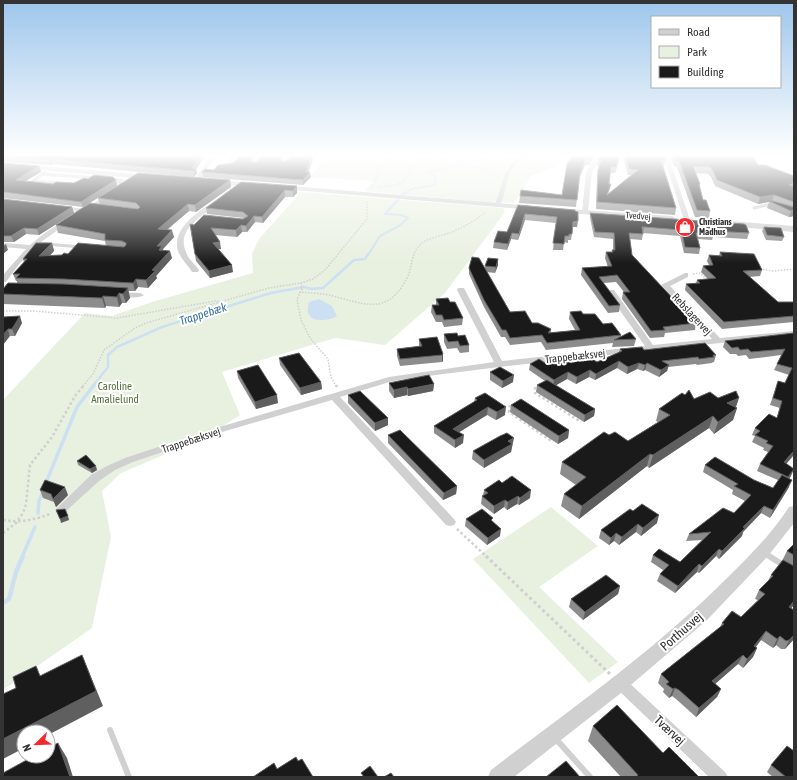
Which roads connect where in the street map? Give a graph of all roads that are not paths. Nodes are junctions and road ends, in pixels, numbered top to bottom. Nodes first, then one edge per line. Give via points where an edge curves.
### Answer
1 (118, 190) edge
2 (232, 190) edge
3 (317, 190) edge
4 (503, 190) edge
5 (588, 190) edge
6 (677, 190) edge
7 (495, 205) junction
8 (780, 206) edge
9 (91, 207) junction
10 (55, 208) edge
11 (98, 208) edge
12 (754, 208) dead end
13 (84, 211) junction
14 (586, 212) junction
15 (196, 217) junction
16 (210, 218) edge
17 (687, 220) junction
18 (696, 221) edge
19 (725, 223) edge
20 (794, 229) edge
21 (3, 245) edge
22 (32, 245) junction
23 (94, 249) edge
24 (196, 270) dead end
25 (685, 275) road end
26 (3, 280) edge
27 (461, 290) dead end
28 (611, 292) edge
29 (110, 293) edge
30 (140, 295) dead end
31 (794, 333) edge
32 (718, 341) junction
33 (651, 348) junction
34 (498, 364) junction
35 (337, 395) junction
36 (61, 509) edge
37 (794, 511) edge
38 (450, 522) road end
39 (762, 552) junction
40 (794, 572) edge
41 (620, 683) junction
42 (110, 730) dead end
43 (553, 736) junction
44 (129, 777) edge
45 (498, 777) edge
46 (590, 777) edge
47 (720, 777) edge

1 - 9 street
2 - 15 street
3 - 7 street, Tvedvej
4 - 7 street
5 - 14 street
6 - 17 street
7 - 14 street, Tvedvej
8 - 12 lane via 771,204
9 - 11 street
9 - 13 street
10 - 13 street
13 - 22 street
14 - 17 street, Tvedvej
15 - 16 street
15 - 24 street via 184,230 181,240 182,252
17 - 18 street, Tvedvej
19 - 20 street
21 - 22 street
22 - 23 street
22 - 26 street via 16,261
25 - 32 street, Rebslagervej via 665,285
27 - 34 street
28 - 33 street
29 - 30 street
31 - 32 street, Trappebæksvej
32 - 33 street, Trappebæksvej
33 - 34 street, Trappebæksvej
34 - 35 street, Trappebæksvej via 392,379
35 - 36 street, Trappebæksvej via 129,460 95,478
35 - 38 street
37 - 39 street, Porthusvej
39 - 40 lane
39 - 41 street, Porthusvej via 701,615
41 - 43 street, Porthusvej
41 - 47 street, Tværvej
42 - 44 lane
43 - 45 street, Porthusvej
43 - 46 lane

